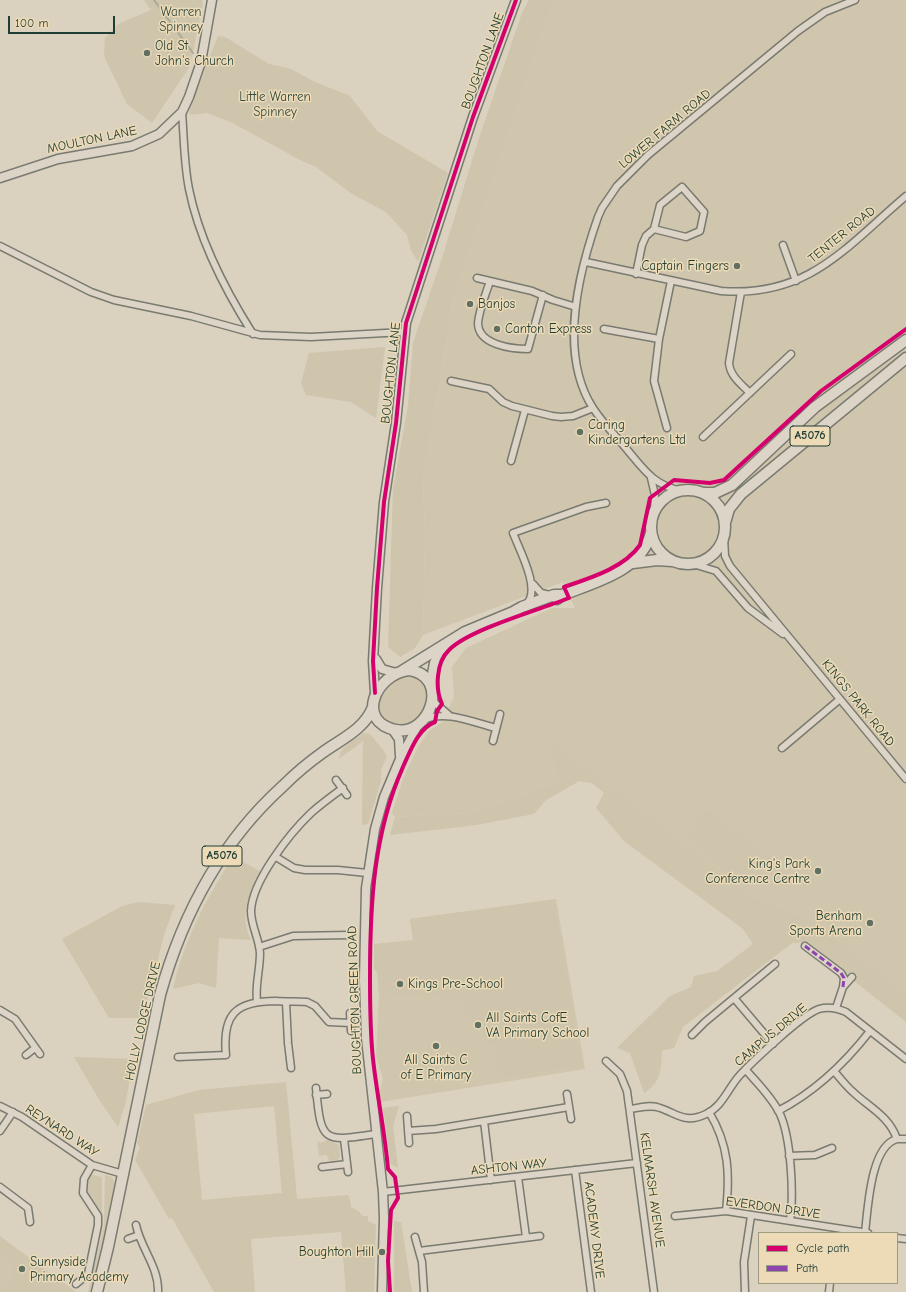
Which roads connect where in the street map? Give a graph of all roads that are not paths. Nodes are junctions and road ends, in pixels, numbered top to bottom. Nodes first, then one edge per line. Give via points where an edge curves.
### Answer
1 (212, 0) edge
2 (516, 0) edge
3 (855, 0) edge
4 (182, 112) junction
5 (0, 178) edge
6 (906, 196) edge
7 (654, 229) junction
8 (783, 245) dead end
9 (0, 246) edge
10 (586, 262) junction
11 (636, 274) junction
12 (477, 278) dead end
13 (490, 281) junction
14 (671, 281) junction
15 (796, 281) junction
16 (741, 292) junction
17 (542, 295) junction
18 (576, 307) junction
19 (604, 329) dead end
20 (404, 332) junction
21 (252, 334) junction
22 (659, 339) junction
23 (903, 343) edge
24 (791, 354) dead end
25 (906, 358) edge
26 (452, 381) dead end
27 (750, 393) junction
28 (593, 408) junction
29 (525, 410) junction
30 (667, 428) dead end
31 (703, 437) dead end
32 (511, 462) dead end
33 (651, 478) junction
34 (682, 491) junction
35 (704, 493) junction
36 (606, 503) dead end
37 (654, 512) junction
38 (725, 523) junction
39 (651, 532) junction
40 (724, 538) junction
41 (674, 562) junction
42 (633, 563) junction
43 (693, 564) junction
44 (532, 583) junction
45 (558, 595) junction
46 (522, 607) junction
47 (514, 612) junction
48 (792, 641) junction
49 (448, 642) junction
50 (374, 651) junction
51 (399, 672) junction
52 (431, 685) junction
53 (375, 693) junction
54 (432, 697) junction
55 (840, 699) junction
56 (373, 707) junction
57 (500, 714) dead end
58 (450, 716) junction
59 (420, 723) junction
60 (358, 728) junction
61 (390, 728) junction
62 (496, 728) junction
63 (493, 741) dead end
64 (782, 748) dead end
65 (400, 759) junction
66 (906, 779) edge
67 (336, 780) dead end
68 (343, 788) junction
69 (348, 794) dead end
70 (276, 857) junction
71 (367, 873) junction
72 (350, 935) dead end
73 (805, 946) dead end
74 (259, 947) junction
75 (775, 964) dead end
76 (852, 977) dead end
77 (843, 987) junction
78 (734, 998) junction
79 (257, 1002) junction
80 (286, 1002) junction
81 (836, 1008) junction
82 (0, 1010) edge
83 (350, 1013) dead end
84 (350, 1023) junction
85 (351, 1031) dead end
86 (870, 1031) junction
87 (692, 1035) dead end
88 (773, 1044) junction
89 (35, 1048) junction
90 (40, 1054) dead end
91 (26, 1055) dead end
92 (178, 1057) dead end
93 (906, 1059) edge
94 (606, 1061) dead end
95 (291, 1068) dead end
96 (746, 1070) junction
97 (834, 1071) junction
98 (316, 1088) dead end
99 (327, 1094) dead end
100 (567, 1094) dead end
101 (316, 1095) junction
102 (0, 1106) edge
103 (569, 1107) junction
104 (630, 1109) junction
105 (778, 1111) junction
106 (13, 1112) junction
107 (709, 1112) junction
108 (407, 1116) dead end
109 (571, 1118) dead end
110 (484, 1121) junction
111 (0, 1131) edge
112 (408, 1131) junction
113 (376, 1134) junction
114 (344, 1139) junction
115 (897, 1139) junction
116 (906, 1139) edge
117 (409, 1143) dead end
118 (832, 1148) dead end
119 (789, 1156) junction
120 (637, 1163) junction
121 (347, 1164) junction
122 (92, 1165) junction
123 (322, 1167) dead end
124 (575, 1170) junction
125 (348, 1172) dead end
126 (123, 1174) junction
127 (518, 1177) junction
128 (491, 1180) junction
129 (0, 1188) edge
130 (383, 1192) junction
131 (726, 1211) junction
132 (675, 1216) dead end
133 (751, 1216) junction
134 (790, 1221) junction
135 (30, 1222) dead end
136 (136, 1225) dead end
137 (836, 1230) edge
138 (865, 1232) edge
139 (139, 1235) junction
140 (540, 1236) dead end
141 (526, 1237) junction
142 (415, 1238) dead end
143 (128, 1239) dead end
144 (419, 1251) junction
145 (76, 1284) dead end
146 (96, 1292) edge
147 (158, 1292) edge
148 (382, 1292) edge
149 (424, 1292) edge
150 (591, 1292) edge
151 (654, 1292) edge
152 (745, 1292) edge

1 - 4 street via 201,62
2 - 20 street, BOUGHTON LANE via 473,117 411,302
3 - 10 street, LOWER FARM ROAD via 825,12 798,31 634,167 602,208
4 - 5 street, MOULTON LANE via 159,134 146,141 132,146 58,159
4 - 21 street via 186,167 194,208 213,257
6 - 15 street, TENTER ROAD via 831,261
7 - 7 street via 660,205 682,187 704,212 700,231 686,237
7 - 11 street via 646,236 642,245
8 - 15 street
9 - 21 street via 91,292 114,300 191,316
10 - 11 street, TENTER ROAD
10 - 18 street, LOWER FARM ROAD
11 - 14 street, TENTER ROAD
12 - 13 street
13 - 17 street
13 - 17 street via 478,324 484,337 493,343 516,349 528,349
14 - 16 street, TENTER ROAD via 721,291
14 - 22 street
15 - 16 street, TENTER ROAD via 768,290
16 - 27 street via 729,363 734,377
17 - 18 street
18 - 28 street, LOWER FARM ROAD via 573,339 576,360 580,380
19 - 22 street
20 - 21 street via 284,337
20 - 50 street, BOUGHTON LANE via 396,423 384,502
22 - 30 street via 654,381
23 - 35 main road via 815,407 732,485 715,493
24 - 27 street
25 - 38 main road, A5076 via 741,494 729,509
26 - 29 street via 489,389 503,402
27 - 31 street
28 - 29 street via 573,416 562,417
28 - 33 street, LOWER FARM ROAD
29 - 32 street
33 - 34 street via 666,487
33 - 37 street via 655,495
34 - 35 main road
34 - 37 main road via 663,500
35 - 38 main road via 716,502
36 - 44 street via 586,507 513,533
37 - 39 main road
38 - 40 main road
39 - 41 main road via 659,550
39 - 42 main road via 644,550
40 - 43 main road via 712,556
40 - 48 street, KINGS PARK ROAD via 730,566
41 - 42 main road via 657,560
41 - 43 main road
42 - 45 main road via 608,576
43 - 48 street, KINGS PARK ROAD via 716,571 748,608
44 - 45 street via 541,593
44 - 46 street via 531,598
45 - 46 main road
45 - 47 main road via 556,600
46 - 47 main road
47 - 49 main road via 465,632
48 - 55 street, KINGS PARK ROAD
49 - 51 main road
49 - 52 main road via 435,664
50 - 51 street, BOUGHTON LANE via 377,664 382,669
50 - 53 street, BOUGHTON LANE
51 - 52 main road via 410,670 420,673
51 - 53 main road via 381,685
52 - 54 main road
53 - 56 main road
54 - 58 street
54 - 59 main road via 430,709
55 - 64 street
55 - 66 street, KINGS PARK ROAD
56 - 60 main road, HOLLY LODGE DRIVE / A5076 via 367,719
56 - 61 main road via 377,716
57 - 62 street
58 - 59 street via 436,716
58 - 62 street
59 - 61 main road via 407,730
59 - 65 street, BOUGHTON GREEN ROAD
60 - 61 main road
60 - 126 main road, HOLLY LODGE DRIVE / A5076 via 314,759 267,800 229,847 200,892 177,941 160,995
61 - 65 street, BOUGHTON GREEN ROAD via 399,739
62 - 63 street
65 - 71 street, BOUGHTON GREEN ROAD via 376,823
67 - 68 street
68 - 69 street
68 - 70 street via 306,818
70 - 71 street via 294,868 305,870
70 - 74 street via 259,885 252,906 252,922
71 - 113 street, BOUGHTON GREEN ROAD via 364,973 366,1038
72 - 74 street via 293,936
73 - 77 street via 841,973 844,978
74 - 79 street
75 - 78 street
76 - 77 street
77 - 81 street
78 - 87 street
78 - 88 street
79 - 80 street
79 - 92 street via 241,1007 228,1022 225,1037 226,1055
80 - 84 street via 301,1001 311,1004 330,1022
80 - 95 street
81 - 86 street via 846,1012
81 - 88 street, CAMPUS DRIVE via 821,1008 810,1013
82 - 89 street via 16,1019
83 - 84 street
84 - 85 street
86 - 93 street
86 - 97 street
88 - 96 street, CAMPUS DRIVE
89 - 90 street
89 - 91 street
94 - 104 street, KELMARSH AVENUE via 620,1074 627,1091
96 - 105 street
96 - 107 street, CAMPUS DRIVE via 725,1097
97 - 105 street via 803,1097
97 - 115 street via 852,1092 886,1119
98 - 101 street
99 - 101 street
100 - 103 street
101 - 114 street via 318,1117 323,1129 333,1137
102 - 106 street, REYNARD WAY
103 - 109 street
103 - 110 street
104 - 107 street, CAMPUS DRIVE via 653,1106 685,1118 695,1118
104 - 120 street, KELMARSH AVENUE
105 - 119 street via 783,1122
106 - 111 street, REYNARD WAY
106 - 122 street, REYNARD WAY
107 - 131 street via 721,1133 724,1145 728,1196
108 - 112 street
110 - 112 street
110 - 128 street
112 - 117 street
113 - 114 street
113 - 130 street, BOUGHTON GREEN ROAD
114 - 121 street
115 - 116 street
115 - 138 street via 882,1151 878,1158
118 - 119 street via 815,1155
119 - 134 street via 793,1199
120 - 124 street, ASHTON WAY
120 - 151 street, KELMARSH AVENUE
121 - 123 street
121 - 125 street
122 - 126 street, REYNARD WAY
122 - 145 street via 84,1179 83,1193 98,1216 98,1225 88,1274
124 - 127 street, ASHTON WAY
124 - 150 street, ACADEMY DRIVE
126 - 146 main road, HOLLY LODGE DRIVE / A5076
127 - 128 street, ASHTON WAY
127 - 141 street
128 - 130 street, ASHTON WAY
129 - 135 street via 28,1208
130 - 148 street, BOUGHTON GREEN ROAD
131 - 132 street, EVERDON DRIVE
131 - 133 street, EVERDON DRIVE
133 - 134 street, EVERDON DRIVE
133 - 152 street via 744,1262
134 - 137 street, EVERDON DRIVE
136 - 139 street
137 - 138 street, EVERDON DRIVE
139 - 143 street
139 - 147 street via 157,1275
140 - 141 street
141 - 144 street
142 - 144 street
144 - 149 street

